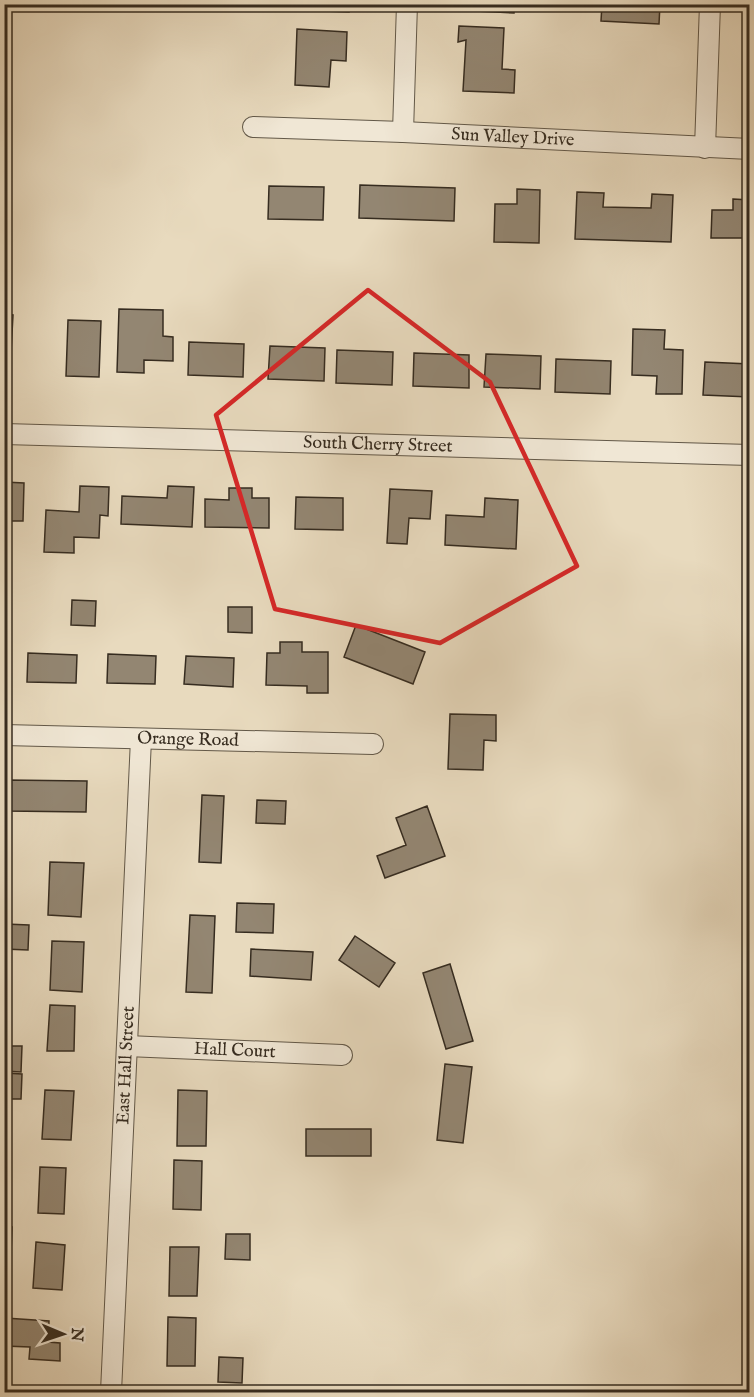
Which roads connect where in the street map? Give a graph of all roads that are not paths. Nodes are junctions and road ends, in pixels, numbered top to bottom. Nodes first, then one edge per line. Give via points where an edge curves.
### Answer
1 (407, 4) edge
2 (710, 4) edge
3 (253, 127) dead end
4 (403, 132) junction
5 (705, 148) junction
6 (750, 150) edge
7 (4, 434) edge
8 (750, 455) edge
9 (4, 735) edge
10 (141, 739) junction
11 (373, 744) dead end
12 (127, 1046) junction
13 (342, 1055) dead end
14 (111, 1392) edge

1 - 4 street
2 - 5 street
3 - 4 street, Sun Valley Drive
4 - 5 street, Sun Valley Drive
5 - 6 street, Sun Valley Drive
7 - 8 street, South Cherry Street
9 - 10 street, Orange Road
10 - 11 street, Orange Road
10 - 12 street, East Hall Street
12 - 13 street, Hall Court
12 - 14 street, East Hall Street

